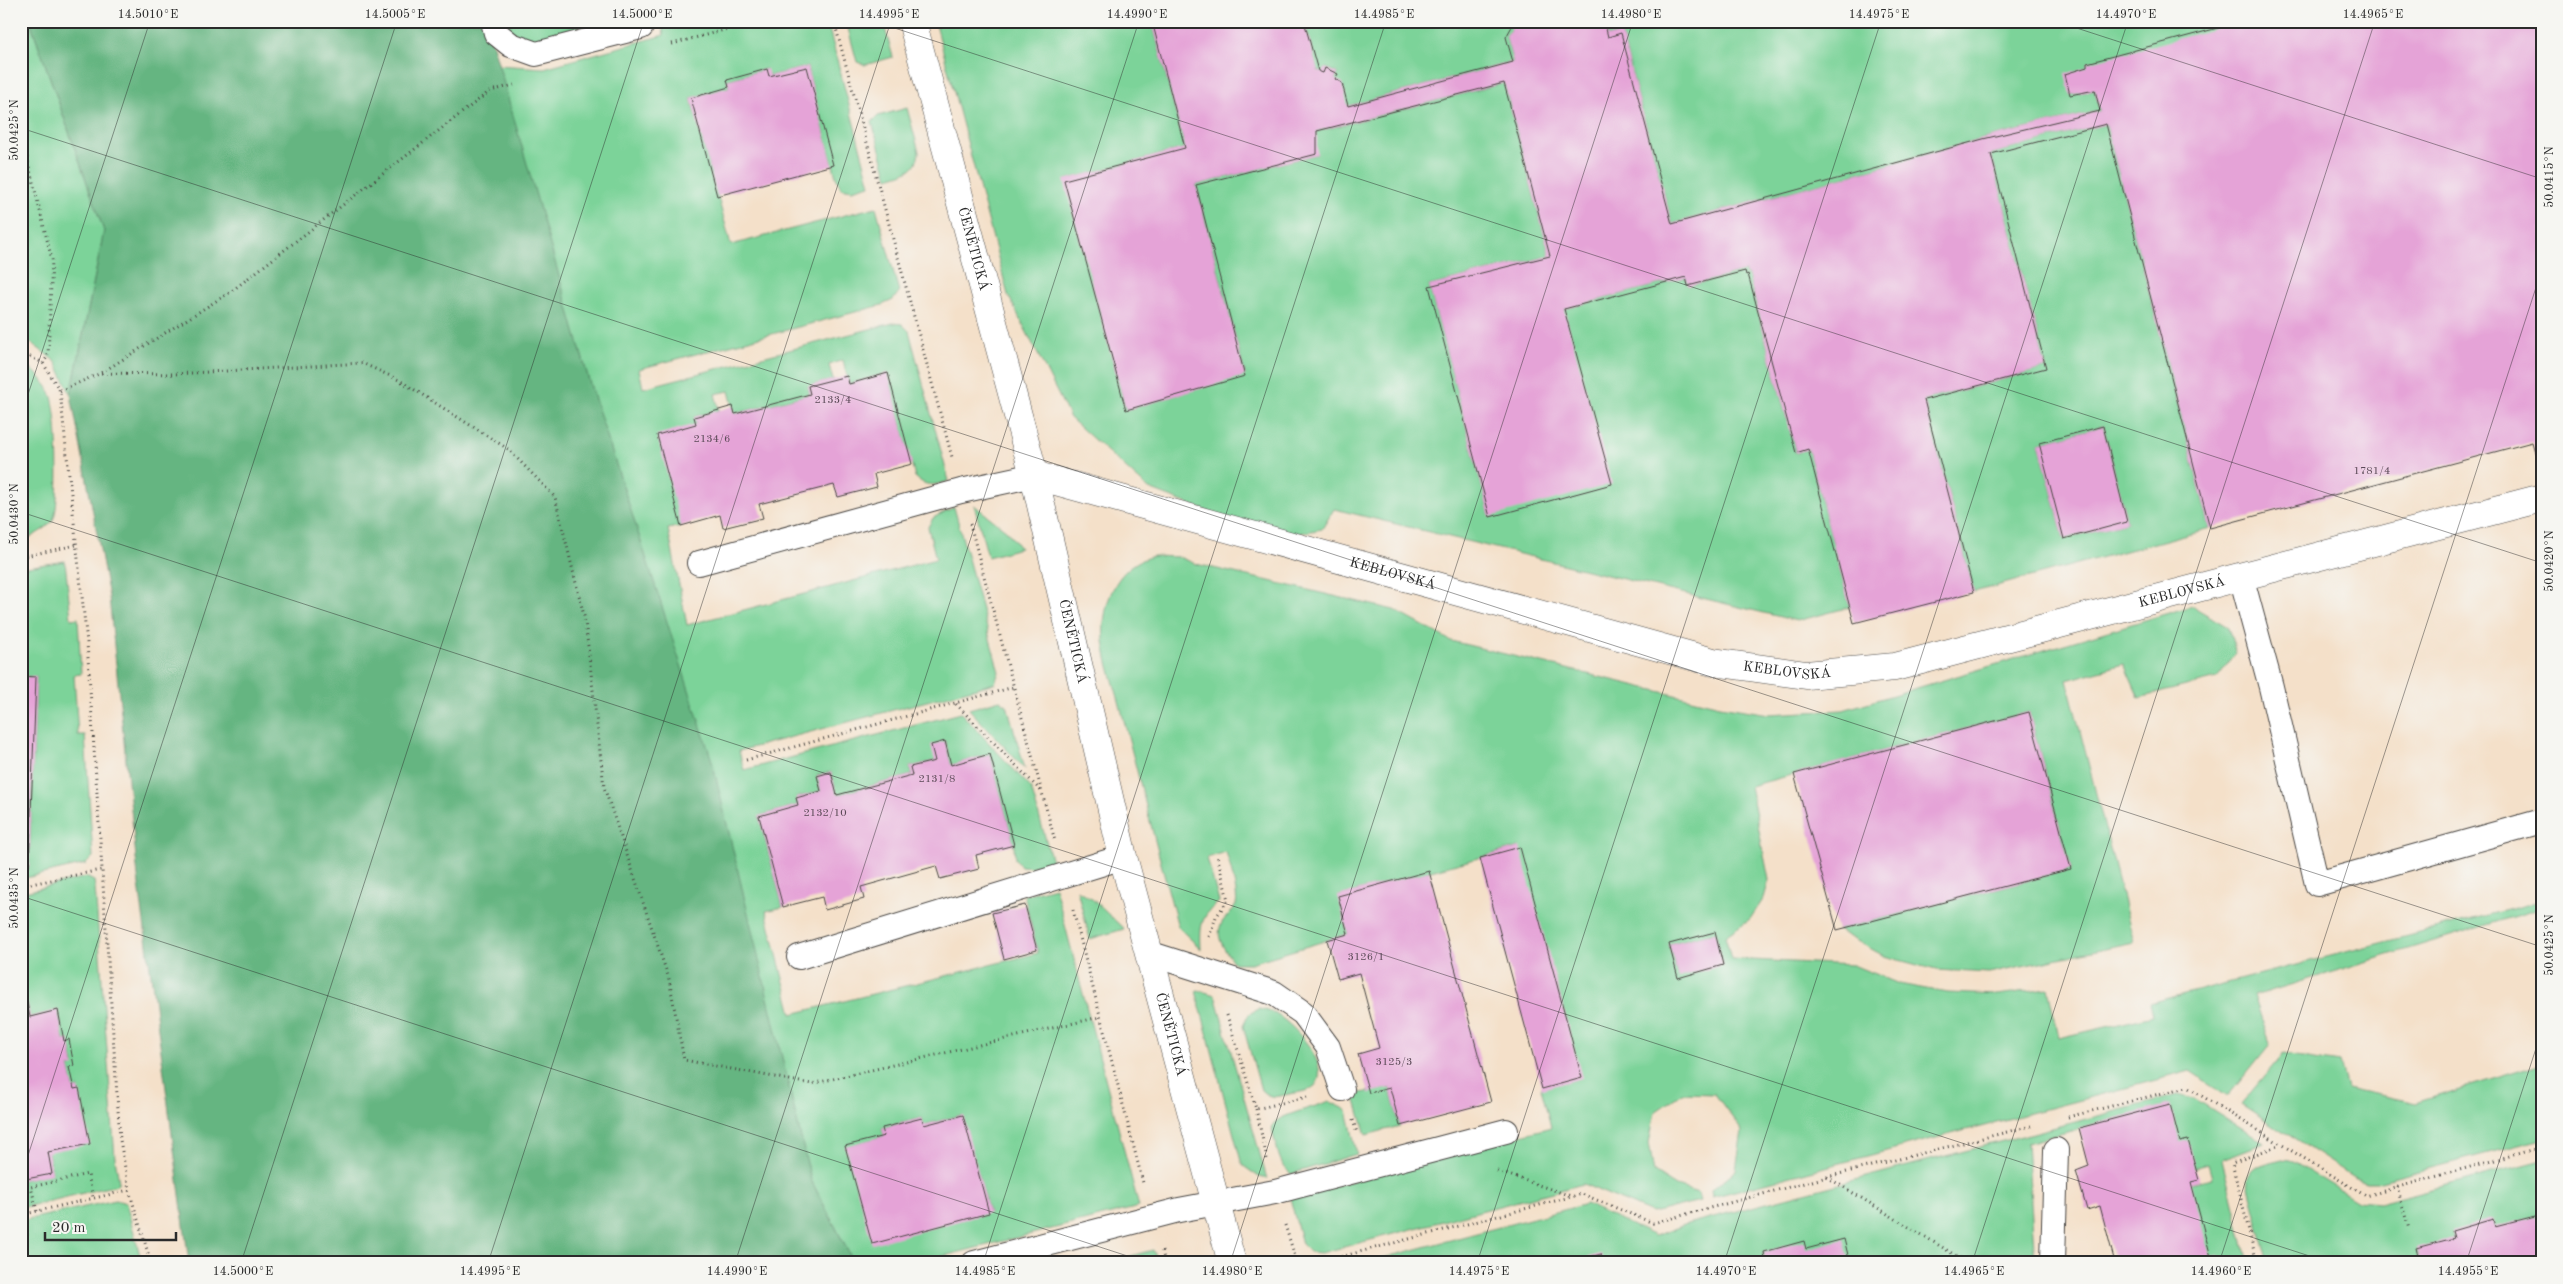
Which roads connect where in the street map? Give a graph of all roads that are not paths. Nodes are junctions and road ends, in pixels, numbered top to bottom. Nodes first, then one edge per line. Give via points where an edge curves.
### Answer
1 (493, 21) edge
2 (912, 21) edge
3 (641, 27) dead end
4 (1034, 474) junction
5 (2542, 498) edge
6 (699, 563) dead end
7 (2241, 576) junction
8 (2542, 821) edge
9 (1123, 857) junction
10 (1148, 953) junction
11 (799, 957) dead end
12 (1342, 1089) road end
13 (1506, 1131) dead end
14 (2056, 1150) dead end
15 (1214, 1203) junction
16 (974, 1263) edge
17 (1232, 1263) edge
18 (2053, 1263) edge

1 - 3 lane via 496,33 511,45 536,54
2 - 4 street, ČENĚTICKÁ
4 - 6 lane
4 - 7 street, KEBLOVSKÁ via 1713,662 1806,675 1895,667
4 - 9 street, ČENĚTICKÁ
5 - 7 street, KEBLOVSKÁ
7 - 8 lane via 2317,884
9 - 10 street, ČENĚTICKÁ
9 - 11 lane
10 - 12 lane via 1274,993 1303,1013 1328,1047
10 - 15 street, ČENĚTICKÁ
13 - 15 lane via 1275,1192
14 - 18 lane
15 - 16 lane
15 - 17 street, ČENĚTICKÁ

